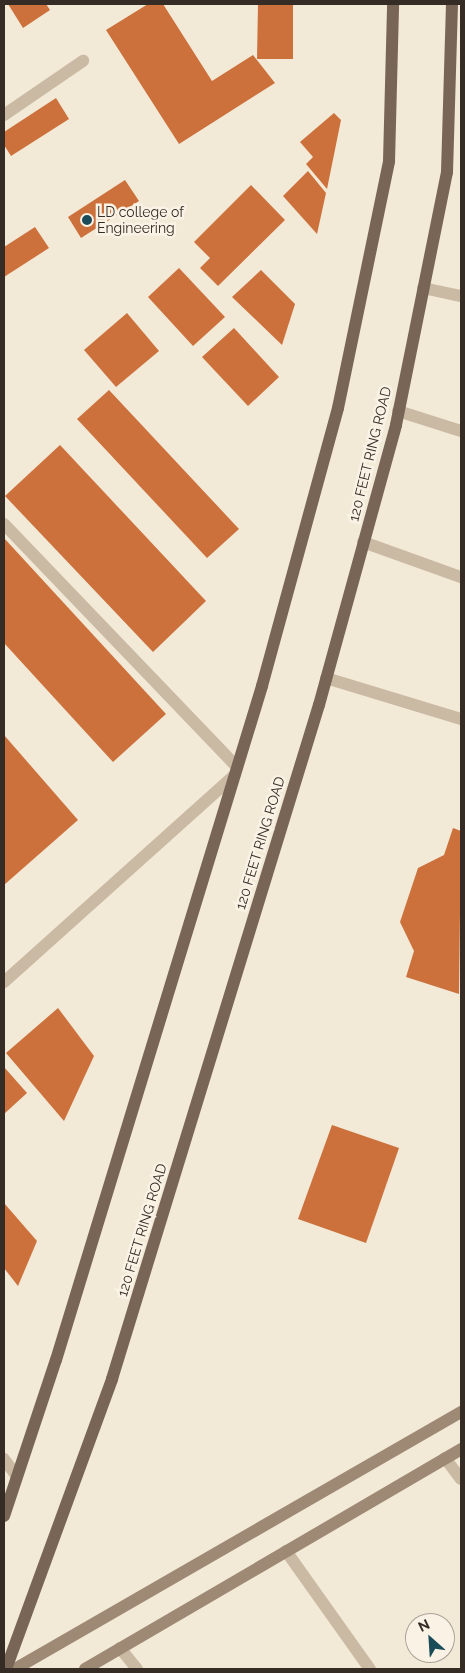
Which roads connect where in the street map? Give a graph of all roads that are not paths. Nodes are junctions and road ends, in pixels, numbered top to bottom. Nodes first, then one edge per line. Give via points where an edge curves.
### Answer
1 (393, 4) edge
2 (452, 4) edge
3 (83, 61) dead end
4 (4, 115) edge
5 (423, 288) junction
6 (461, 296) edge
7 (398, 411) junction
8 (461, 431) edge
9 (4, 524) edge
10 (363, 542) junction
11 (461, 577) edge
12 (326, 678) junction
13 (461, 719) edge
14 (236, 771) junction
15 (4, 982) edge
16 (461, 1412) edge
17 (461, 1449) edge
18 (445, 1458) junction
19 (4, 1459) edge
20 (17, 1476) junction
21 (461, 1479) edge
22 (4, 1516) edge
23 (286, 1552) junction
24 (120, 1648) junction
25 (6, 1669) edge
26 (15, 1669) edge
27 (85, 1669) edge
28 (137, 1669) edge
29 (370, 1669) edge

1 - 14 main road via 389,161 338,408
2 - 5 main road, 120 FEET RING ROAD via 447,172
3 - 4 street
5 - 6 street
5 - 7 main road, 120 FEET RING ROAD
7 - 8 street
7 - 10 main road, 120 FEET RING ROAD
9 - 14 street
10 - 11 street
10 - 12 main road, 120 FEET RING ROAD
12 - 13 street
12 - 25 main road, 120 FEET RING ROAD via 112,1379
14 - 15 street
14 - 20 main road
16 - 26 main road
17 - 18 main road
18 - 21 street
18 - 23 main road
19 - 20 street
20 - 22 main road
23 - 24 main road
23 - 29 street
24 - 27 main road
24 - 28 street

